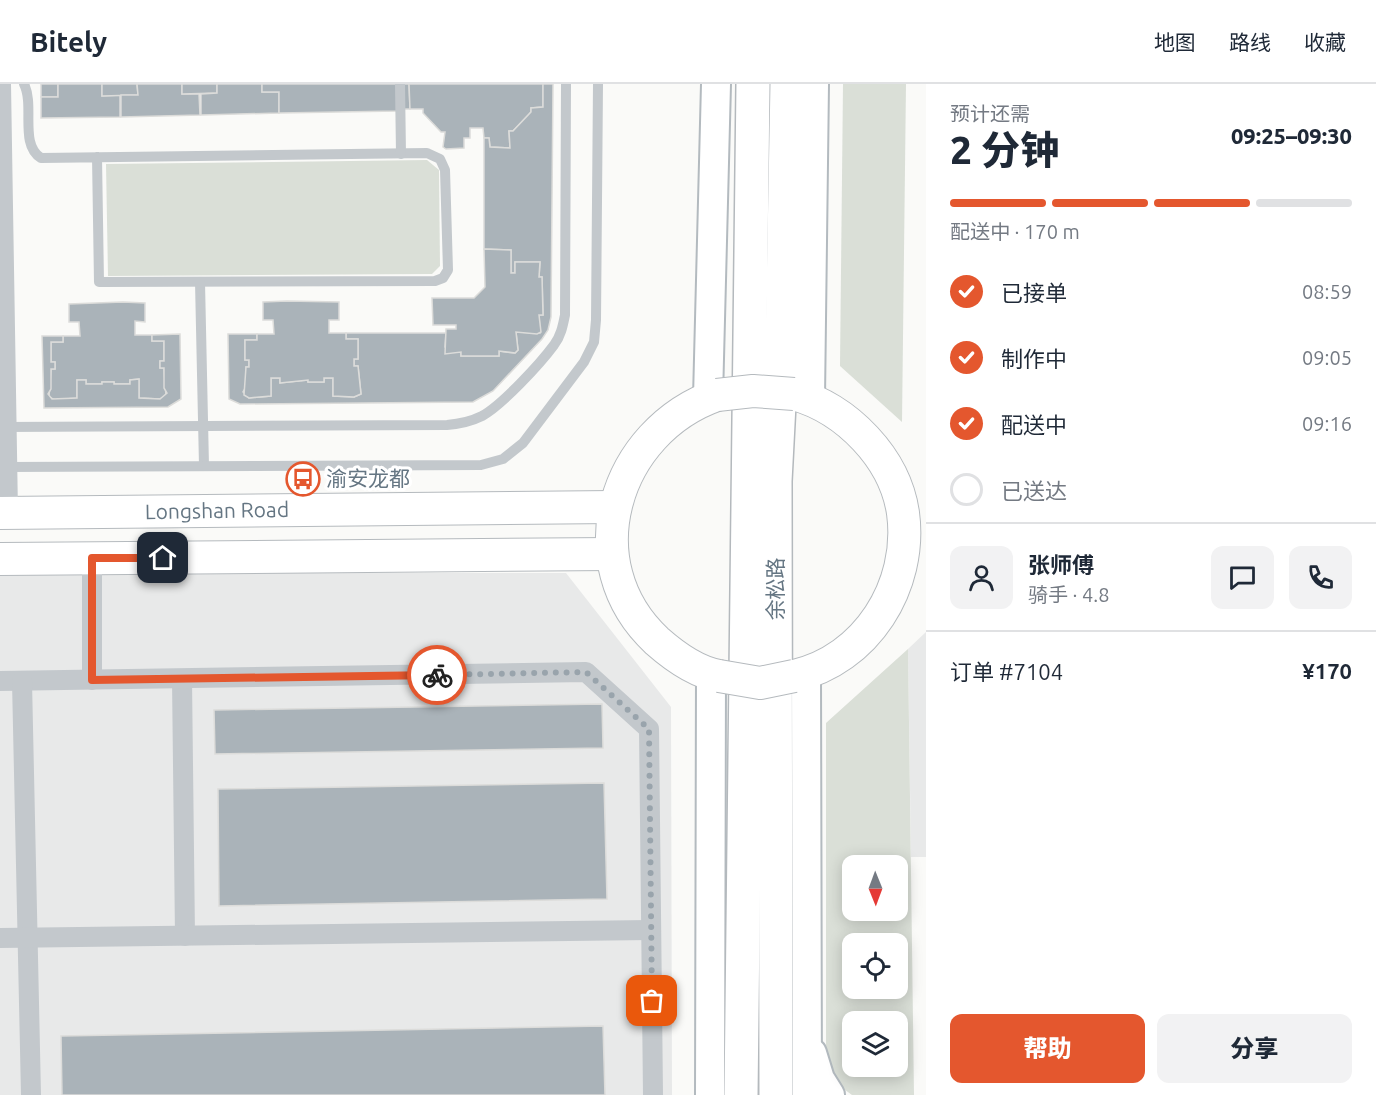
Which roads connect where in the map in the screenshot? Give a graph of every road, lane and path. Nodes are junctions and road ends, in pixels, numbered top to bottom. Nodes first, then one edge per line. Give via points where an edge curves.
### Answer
1 (2, 84) edge
2 (24, 84) edge
3 (400, 84) edge
4 (566, 84) edge
5 (598, 84) edge
6 (716, 84) edge
7 (753, 84) edge
8 (787, 84) edge
9 (814, 84) edge
10 (401, 154) junction
11 (97, 157) junction
12 (200, 282) junction
13 (802, 396) junction
14 (712, 397) junction
15 (203, 425) junction
16 (3, 427) edge
17 (204, 466) junction
18 (4, 467) edge
19 (614, 507) junction
20 (4, 513) edge
21 (914, 513) edge
22 (612, 554) junction
23 (92, 558) junction
24 (914, 558) edge
25 (0, 559) edge
26 (800, 675) junction
27 (715, 676) junction
28 (92, 680) junction
29 (182, 680) junction
30 (0, 681) edge
31 (22, 681) junction
32 (651, 930) junction
33 (185, 936) junction
34 (0, 938) edge
35 (27, 938) junction
36 (808, 1041) junction
37 (31, 1095) edge
38 (653, 1095) edge
39 (710, 1095) edge
40 (741, 1095) edge
41 (776, 1095) edge
42 (807, 1095) edge
43 (830, 1095) edge

1 - 16 street
2 - 11 lane via 29,100 30,145 36,155
3 - 10 lane
4 - 15 lane via 565,315 555,344 498,406 465,423 447,425
5 - 17 lane via 594,342 584,362 523,443 502,459 481,465
6 - 14 main road
7 - 40 highway, 余松路
8 - 41 highway, 余松路 via 775,481
9 - 13 main road
10 - 11 lane
10 - 12 lane via 427,153 440,159 445,170 448,270 443,278
11 - 12 lane via 99,282
12 - 15 lane
13 - 14 main road, bridge via 753,391
13 - 21 main road via 839,415 869,441
14 - 19 main road via 662,426 632,462
15 - 16 lane
15 - 17 lane
16 - 18 street
17 - 18 lane
18 - 20 street
19 - 20 main road, Longshan Road
19 - 22 main road
21 - 24 main road
22 - 23 main road
22 - 27 main road via 623,594 644,629 674,657
23 - 25 main road
23 - 28 street
24 - 26 main road via 872,629 843,655
26 - 27 main road, bridge via 760,682
26 - 36 main road
27 - 39 main road
28 - 29 street
28 - 31 street
29 - 32 street via 586,672 649,729
29 - 33 street
30 - 31 street
31 - 35 street
32 - 33 street
32 - 38 street
33 - 35 street
34 - 35 street
35 - 37 street
36 - 42 main road
36 - 43 main road via 820,1079

